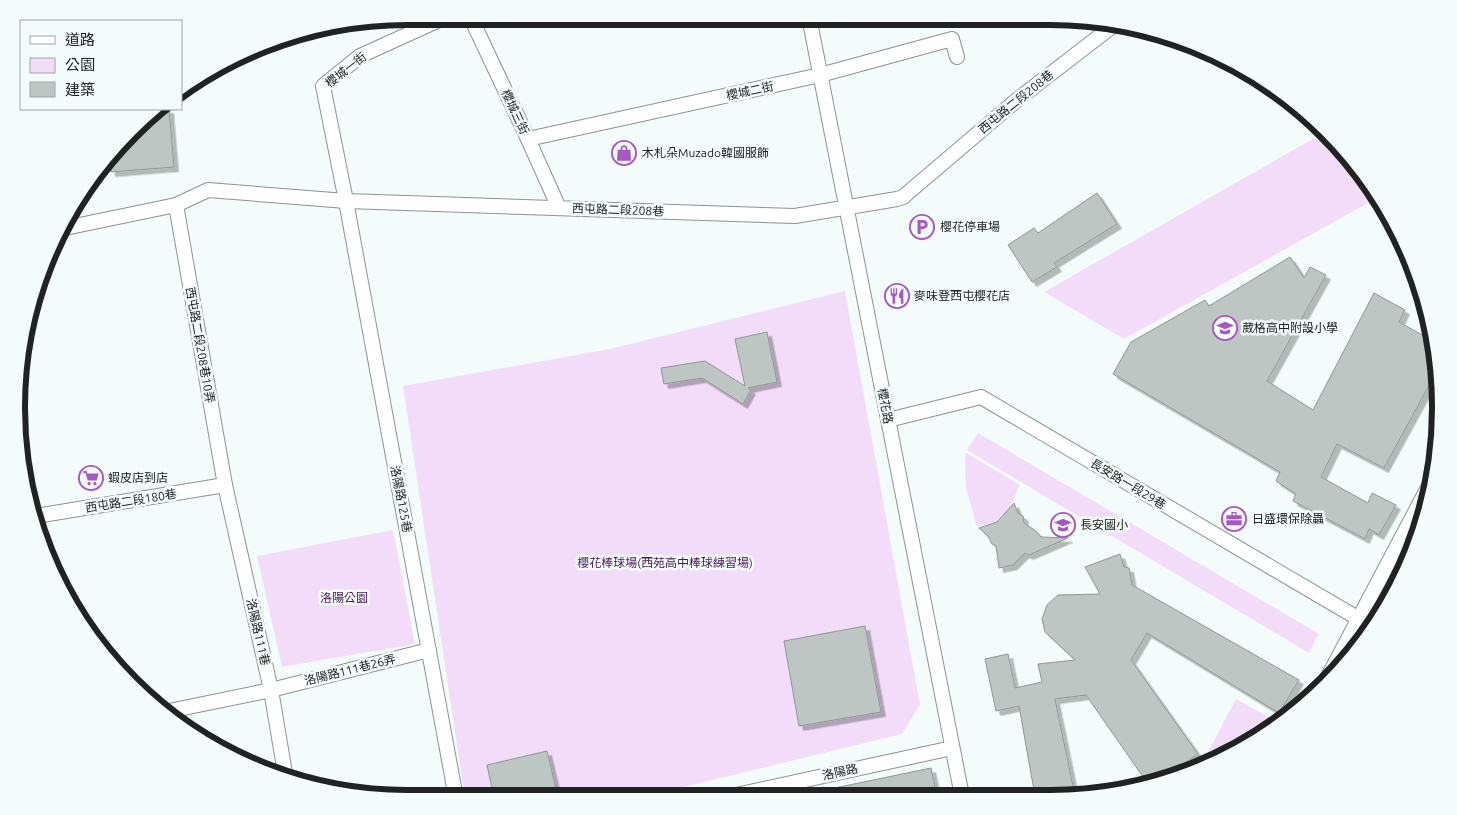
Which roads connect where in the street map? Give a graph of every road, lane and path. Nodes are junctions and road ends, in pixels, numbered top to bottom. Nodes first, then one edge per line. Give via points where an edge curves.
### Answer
1 (428, 25) edge
2 (474, 25) edge
3 (811, 25) edge
4 (1108, 29) edge
5 (958, 57) dead end
6 (820, 75) junction
7 (528, 139) junction
8 (346, 201) junction
9 (176, 205) junction
10 (559, 208) junction
11 (846, 208) junction
12 (70, 227) edge
13 (888, 420) junction
14 (225, 485) junction
15 (1419, 506) edge
16 (41, 515) edge
17 (1358, 619) junction
18 (1366, 623) edge
19 (429, 650) junction
20 (1336, 661) edge
21 (271, 690) junction
22 (174, 710) edge
23 (952, 748) junction
24 (284, 770) edge
25 (455, 790) edge
26 (786, 790) edge
27 (961, 790) edge

1 - 8 street, 櫻城一街 via 360,56 322,86
2 - 7 street, 櫻城三街
3 - 6 street, 櫻花路
4 - 11 street, 西屯路二段208巷 via 1018,99 903,198
5 - 6 street, 櫻城二街 via 952,39
6 - 7 street, 櫻城二街
6 - 11 street, 櫻花路
7 - 10 street, 櫻城三街
8 - 9 street, 西屯路二段208巷 via 208,190
8 - 10 street, 西屯路二段208巷
8 - 19 street, 洛陽路125巷
9 - 12 street, 西屯路二段208巷
9 - 14 street, 西屯路二段208巷10弄
10 - 11 street, 西屯路二段208巷 via 795,216
11 - 13 street, 櫻花路
13 - 17 street, 長安路一段29巷 via 981,398
13 - 23 street, 櫻花路
14 - 16 street, 西屯路二段180巷
14 - 21 street, 洛陽路111巷
15 - 17 street
17 - 18 street, 長安路一段29巷
17 - 20 street
19 - 21 street, 洛陽路111巷26弄
19 - 25 street, 洛陽路125巷
21 - 22 street, 洛陽路111巷26弄
21 - 24 street, 洛陽路111巷
23 - 26 street, 洛陽路
23 - 27 street, 櫻花路

